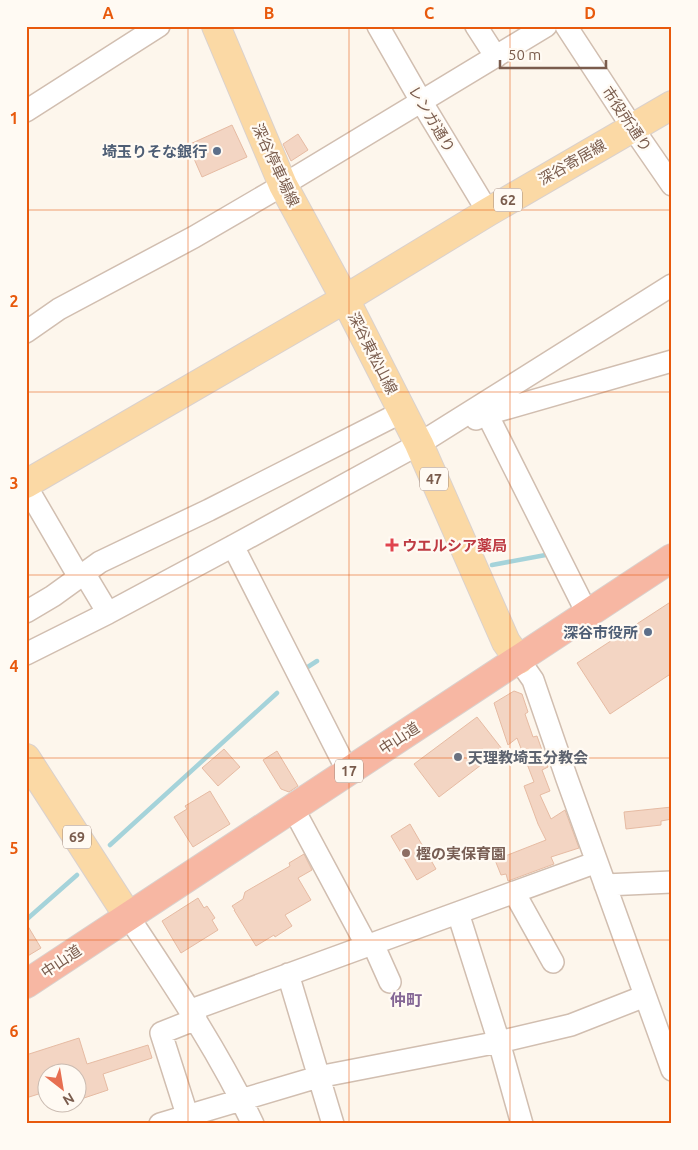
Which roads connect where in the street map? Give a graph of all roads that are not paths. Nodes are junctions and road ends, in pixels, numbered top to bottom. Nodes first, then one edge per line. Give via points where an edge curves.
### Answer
1 (159, 26) edge
2 (216, 26) edge
3 (378, 26) edge
4 (476, 26) edge
5 (546, 26) edge
6 (566, 26) edge
7 (496, 57) junction
8 (421, 102) junction
9 (29, 103) edge
10 (672, 105) edge
11 (632, 128) junction
12 (283, 185) junction
13 (672, 185) edge
14 (488, 212) junction
15 (672, 284) edge
16 (345, 299) junction
17 (26, 332) edge
18 (672, 361) edge
19 (402, 412) junction
20 (487, 414) junction
21 (419, 444) junction
22 (26, 485) edge
23 (233, 546) junction
24 (672, 558) edge
25 (82, 575) junction
26 (26, 612) edge
27 (108, 613) junction
28 (587, 613) junction
29 (26, 654) edge
30 (518, 660) junction
31 (26, 758) edge
32 (348, 772) junction
33 (293, 808) junction
34 (597, 862) junction
35 (672, 882) edge
36 (605, 885) junction
37 (514, 892) junction
38 (458, 913) junction
39 (128, 916) junction
40 (370, 945) junction
41 (553, 962) dead end
42 (288, 974) junction
43 (390, 982) dead end
44 (26, 984) edge
45 (645, 996) junction
46 (193, 1015) junction
47 (499, 1042) junction
48 (672, 1070) edge
49 (318, 1077) junction
50 (241, 1099) junction
51 (189, 1120) edge
52 (160, 1124) edge
53 (253, 1124) edge
54 (333, 1124) edge
55 (522, 1124) edge

1 - 9 street
2 - 12 main road, 深谷停車場線
3 - 8 street, レンガ通り
4 - 7 street
5 - 7 street
6 - 11 street, 市役所通り
7 - 8 street
8 - 12 street
8 - 14 street, レンガ通り
10 - 11 main road, 深谷寄居線 / 62
11 - 13 street, 市役所通り
11 - 14 main road, 深谷寄居線 / 62
12 - 16 main road, 深谷停車場線
12 - 17 street via 59,309
14 - 16 main road, 深谷寄居線 / 62
15 - 21 street
16 - 19 main road, 深谷東松山線 / 47
16 - 22 main road, 深谷東松山線
18 - 20 street
19 - 21 main road, 深谷東松山線 / 47
19 - 25 street via 100,562
20 - 21 street
20 - 28 street
21 - 23 street
21 - 30 main road, 深谷東松山線 / 47 via 506,642
22 - 25 street
23 - 27 street
23 - 32 street
24 - 28 highway, 中山道 / 17
25 - 26 street
25 - 27 street
27 - 29 street
28 - 30 highway, 中山道 / 17
30 - 32 highway, 中山道 / 17
30 - 34 street via 533,680
31 - 39 main road, 69
32 - 33 highway, 中山道 / 17
33 - 39 highway, 中山道 / 17
33 - 40 street
34 - 36 street
34 - 37 street
35 - 36 street
36 - 45 street
37 - 38 street
37 - 41 street
38 - 40 street
38 - 47 street
39 - 44 highway, 中山道 / 17
39 - 46 street
40 - 42 street
40 - 43 street
42 - 46 street
42 - 49 street
45 - 47 street via 571,1025
45 - 48 street
46 - 50 street
46 - 51 street via 161,1033
47 - 49 street
47 - 55 street
49 - 50 street
49 - 54 street
50 - 51 street
50 - 53 street
51 - 52 street

